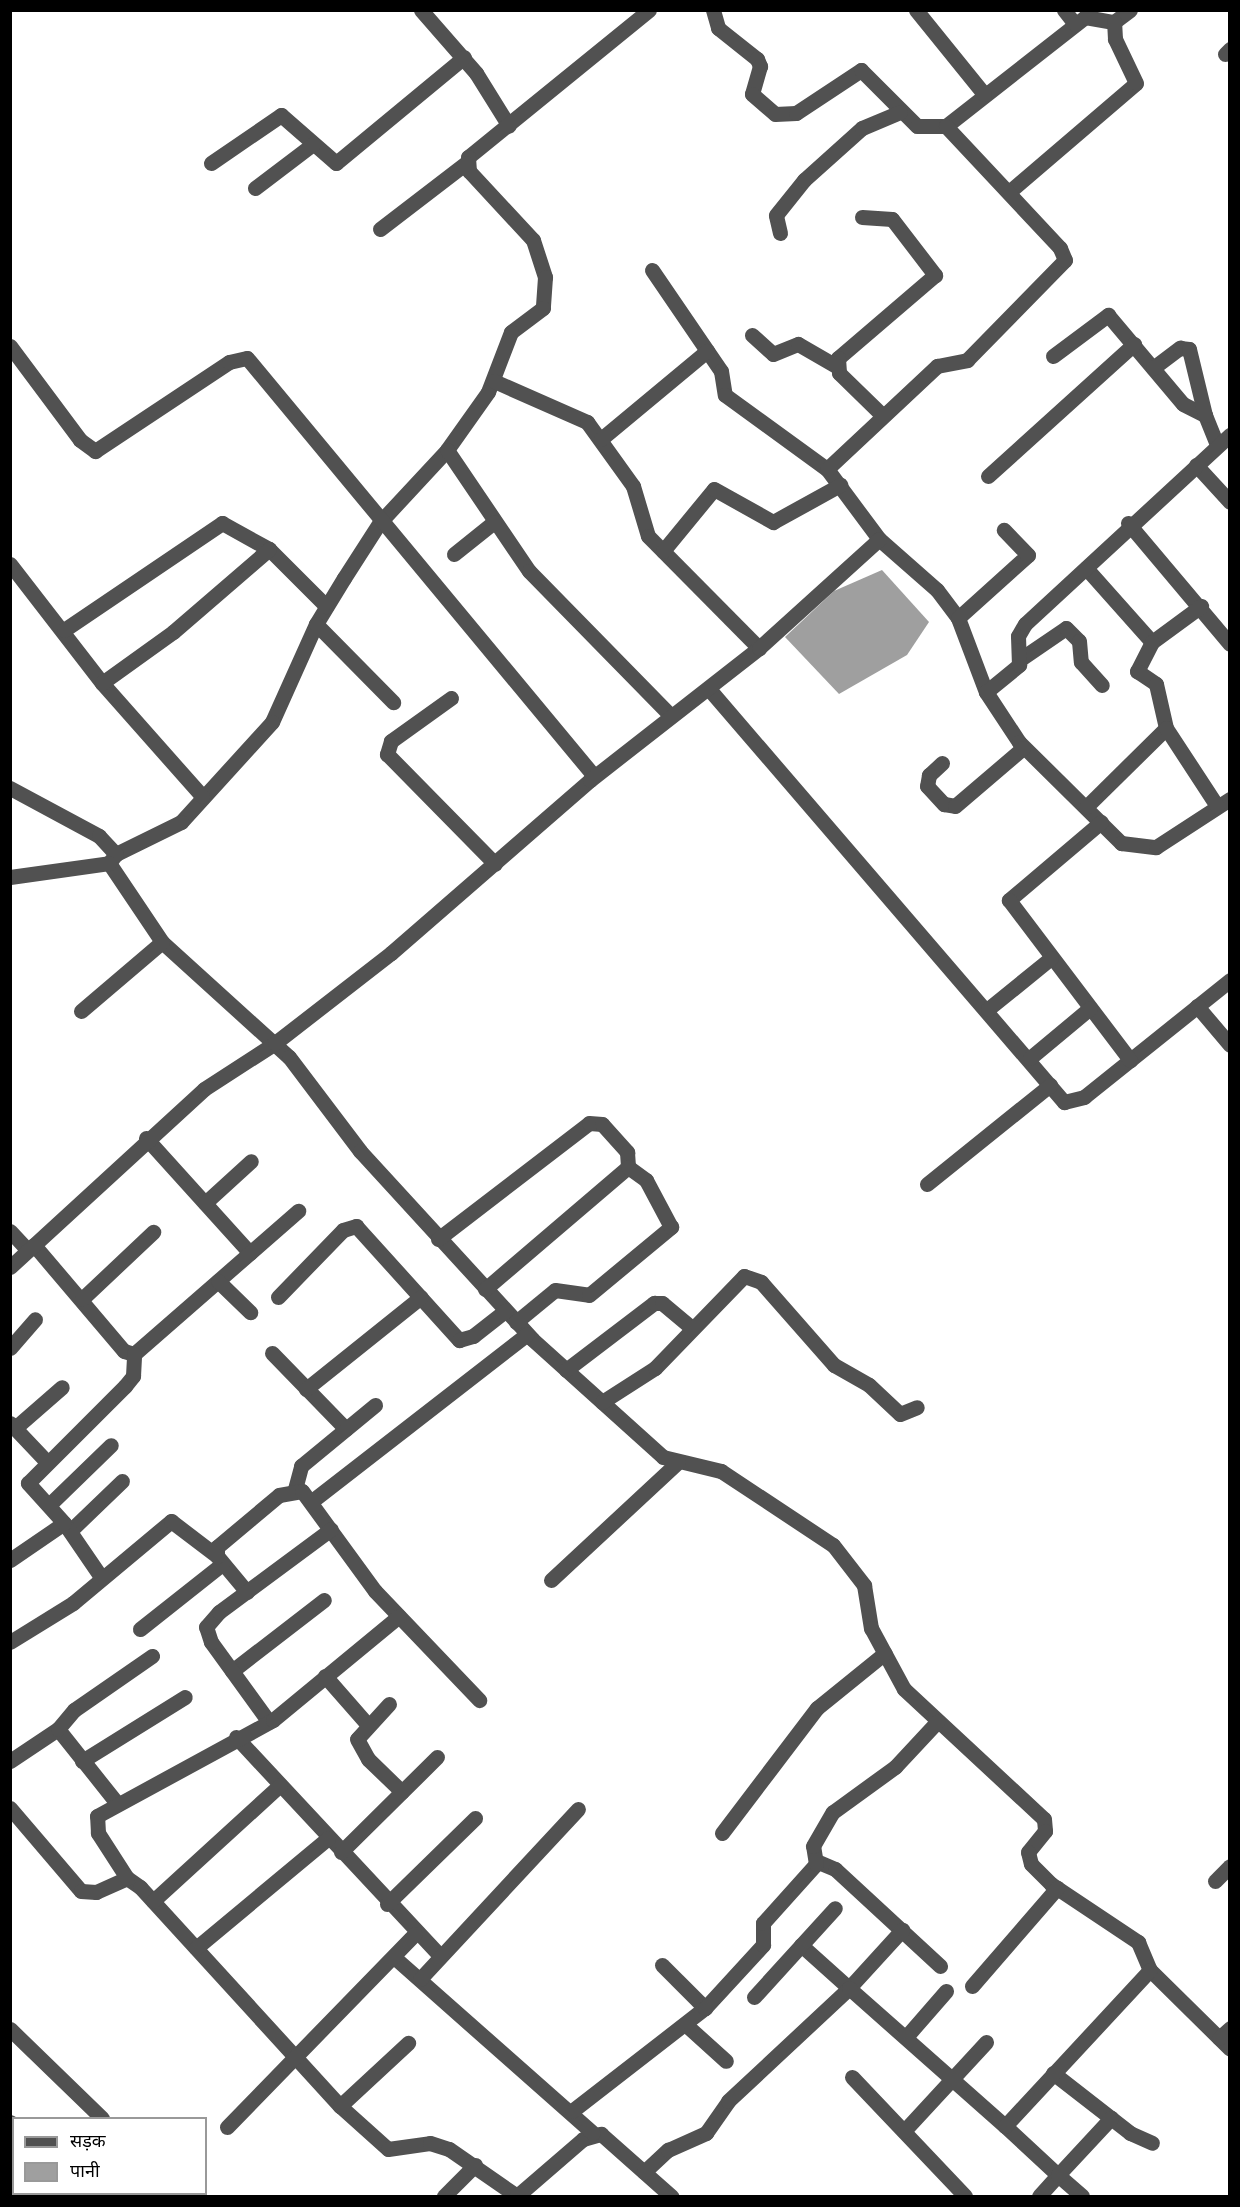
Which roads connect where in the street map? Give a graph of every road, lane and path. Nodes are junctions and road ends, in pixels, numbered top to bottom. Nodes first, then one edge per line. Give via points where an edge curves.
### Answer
1 (421, 10) edge
2 (649, 10) edge
3 (713, 10) edge
4 (916, 10) edge
5 (1064, 10) edge
6 (1130, 10) edge
7 (1114, 22) junction
8 (1075, 24) junction
9 (464, 57) junction
10 (984, 94) junction
11 (900, 112) junction
12 (509, 126) junction
13 (946, 126) junction
14 (313, 144) junction
15 (211, 163) dead end
16 (466, 163) junction
17 (255, 188) dead end
18 (1009, 192) junction
19 (862, 217) dead end
20 (380, 229) dead end
21 (780, 233) dead end
22 (652, 270) dead end
23 (752, 335) dead end
24 (1134, 344) junction
25 (10, 346) edge
26 (707, 351) junction
27 (1053, 356) dead end
28 (836, 366) junction
29 (1153, 368) junction
30 (494, 381) junction
31 (882, 415) junction
32 (1204, 416) junction
33 (1230, 435) edge
34 (601, 439) junction
35 (1216, 444) junction
36 (447, 450) junction
37 (1196, 465) junction
38 (827, 469) junction
39 (988, 476) dead end
40 (840, 485) junction
41 (1229, 499) edge
42 (380, 522) junction
43 (494, 522) junction
44 (1128, 523) junction
45 (1004, 530) dead end
46 (879, 539) junction
47 (269, 549) junction
48 (663, 551) junction
49 (454, 554) dead end
50 (10, 564) edge
51 (1086, 568) junction
52 (326, 606) junction
53 (1201, 606) junction
54 (958, 618) junction
55 (316, 624) junction
56 (64, 630) junction
57 (1152, 642) junction
58 (1230, 645) edge
59 (759, 648) junction
60 (1022, 658) junction
61 (102, 683) junction
62 (1102, 685) dead end
63 (709, 689) junction
64 (986, 692) junction
65 (451, 698) dead end
66 (393, 702) dead end
67 (670, 715) junction
68 (1166, 728) junction
69 (1023, 748) junction
70 (942, 764) dead end
71 (594, 776) junction
72 (10, 788) edge
73 (202, 796) junction
74 (1223, 803) edge
75 (1086, 807) junction
76 (1101, 822) junction
77 (113, 859) junction
78 (495, 864) junction
79 (10, 877) edge
80 (162, 942) junction
81 (1051, 958) junction
82 (1230, 980) edge
83 (1197, 1006) junction
84 (1090, 1008) junction
85 (988, 1009) junction
86 (81, 1011) dead end
87 (275, 1043) junction
88 (1230, 1045) edge
89 (1030, 1058) junction
90 (1130, 1060) junction
91 (1050, 1085) junction
92 (146, 1138) junction
93 (251, 1161) dead end
94 (628, 1167) junction
95 (927, 1185) dead end
96 (205, 1203) junction
97 (298, 1211) dead end
98 (10, 1231) edge
99 (153, 1232) dead end
100 (438, 1239) junction
101 (31, 1247) junction
102 (250, 1253) junction
103 (10, 1268) edge
104 (218, 1281) junction
105 (485, 1289) junction
106 (278, 1297) dead end
107 (421, 1297) junction
108 (82, 1299) junction
109 (250, 1312) dead end
110 (511, 1316) junction
111 (35, 1319) dead end
112 (692, 1328) junction
113 (527, 1334) junction
114 (10, 1348) edge
115 (272, 1353) dead end
116 (134, 1354) junction
117 (567, 1370) junction
118 (62, 1387) dead end
119 (306, 1389) junction
120 (602, 1401) junction
121 (375, 1405) dead end
122 (917, 1407) dead end
123 (13, 1426) edge
124 (346, 1429) junction
125 (111, 1445) dead end
126 (46, 1461) junction
127 (678, 1462) junction
128 (122, 1481) dead end
129 (295, 1489) junction
130 (312, 1501) junction
131 (49, 1504) junction
132 (67, 1527) junction
133 (331, 1529) junction
134 (10, 1560) edge
135 (219, 1560) junction
136 (101, 1577) junction
137 (551, 1580) dead end
138 (247, 1592) junction
139 (324, 1600) dead end
140 (399, 1616) junction
141 (140, 1629) dead end
142 (10, 1642) edge
143 (885, 1653) junction
144 (152, 1656) dead end
145 (232, 1671) junction
146 (325, 1676) junction
147 (185, 1697) dead end
148 (479, 1700) dead end
149 (389, 1704) dead end
150 (269, 1722) junction
151 (937, 1722) junction
152 (367, 1724) junction
153 (58, 1729) junction
154 (236, 1737) junction
155 (437, 1757) dead end
156 (10, 1761) edge
157 (82, 1761) junction
158 (280, 1785) junction
159 (402, 1792) junction
160 (116, 1802) junction
161 (10, 1808) edge
162 (578, 1809) dead end
163 (475, 1818) dead end
164 (722, 1833) dead end
165 (328, 1838) junction
166 (341, 1852) junction
167 (816, 1861) junction
168 (1230, 1866) edge
169 (127, 1878) junction
170 (1215, 1881) dead end
171 (1057, 1888) junction
172 (153, 1901) junction
173 (387, 1904) junction
174 (835, 1908) dead end
175 (902, 1930) junction
176 (416, 1935) junction
177 (801, 1945) junction
178 (196, 1948) junction
179 (440, 1956) junction
180 (395, 1958) junction
181 (662, 1965) dead end
182 (940, 1966) dead end
183 (1150, 1970) junction
184 (420, 1979) junction
185 (972, 1986) dead end
186 (849, 1988) junction
187 (946, 1991) dead end
188 (754, 1997) dead end
189 (705, 2008) junction
190 (685, 2024) junction
191 (10, 2029) edge
192 (906, 2037) junction
193 (1226, 2038) edge
194 (986, 2042) dead end
195 (408, 2043) dead end
196 (296, 2058) junction
197 (726, 2061) dead end
198 (1053, 2073) junction
199 (852, 2078) dead end
200 (954, 2078) junction
201 (340, 2106) junction
202 (572, 2111) junction
203 (101, 2117) edge
204 (1111, 2118) junction
205 (1005, 2126) junction
206 (227, 2127) dead end
207 (904, 2131) junction
208 (593, 2133) junction
209 (1152, 2143) dead end
210 (475, 2165) junction
211 (644, 2172) junction
212 (1058, 2175) junction
213 (444, 2196) edge
214 (518, 2196) edge
215 (670, 2196) edge
216 (965, 2196) edge
217 (1039, 2196) edge
218 (1082, 2196) edge

1 - 9 street
2 - 12 street
3 - 11 street via 718,28 757,59 760,66 752,94 775,114 795,113 861,70
4 - 10 street
5 - 8 street
6 - 7 street
7 - 8 street via 1090,14
7 - 18 street via 1115,39 1136,82
8 - 10 street
9 - 12 street
9 - 14 street via 344,160 328,160
10 - 13 street
11 - 13 street via 911,124
11 - 21 street via 862,128 804,180 776,215
12 - 16 street
13 - 18 street
14 - 15 street via 281,115
14 - 17 street
16 - 20 street
16 - 30 street via 533,240 545,277 543,308 511,332
18 - 31 street via 1064,253 1062,267 967,360 937,366
19 - 28 street via 892,219 936,275 845,350
22 - 26 street
23 - 28 street via 773,354 798,344
24 - 27 street via 1117,321 1100,316
24 - 29 street
24 - 39 street
25 - 42 street via 80,440 95,451 229,362 247,358
26 - 34 street
26 - 38 street via 721,371 725,395
28 - 31 street
29 - 32 street via 1183,404
29 - 32 street via 1180,348 1189,349
30 - 34 street via 579,417
30 - 36 street
31 - 38 street
32 - 35 street
33 - 35 street
34 - 48 street via 633,486 644,529
35 - 37 street
36 - 42 street
36 - 43 street
37 - 41 street
37 - 44 street
38 - 40 street
40 - 46 street
40 - 48 street via 773,522 714,489
42 - 52 street
42 - 71 street via 408,548
43 - 49 street
43 - 67 street via 529,572
44 - 51 street
44 - 53 street
45 - 54 street via 1028,555
46 - 54 street via 931,585
46 - 59 street
47 - 52 street
47 - 56 street via 231,526 212,525
47 - 61 street via 173,632
48 - 59 street
50 - 56 street
51 - 57 street
51 - 60 street via 1019,630
52 - 55 street
53 - 57 street
53 - 58 street
54 - 64 street
55 - 66 street
55 - 73 street via 272,722
56 - 61 street
57 - 68 street via 1137,671 1156,684
59 - 63 street
60 - 62 street via 1066,628 1079,640 1081,662
60 - 64 street
61 - 73 street
63 - 67 street
63 - 85 street
64 - 69 street
65 - 78 street via 391,741 387,754
67 - 71 street
68 - 74 street
68 - 75 street
69 - 70 street via 950,807 927,786 929,775
69 - 75 street
71 - 78 street
72 - 77 street via 99,837
73 - 77 street via 181,822
74 - 76 street via 1156,847 1131,848
75 - 76 street
76 - 81 street via 1010,900
77 - 79 street
77 - 80 street
78 - 87 street
80 - 86 street
80 - 87 street
81 - 84 street
81 - 85 street
82 - 83 street
83 - 88 street
83 - 90 street
84 - 89 street
84 - 90 street
85 - 89 street
87 - 92 street via 204,1089
87 - 100 street
89 - 91 street
90 - 91 street via 1077,1102 1064,1102
91 - 95 street
92 - 96 street
92 - 101 street
93 - 96 street
94 - 100 street via 627,1152 602,1124 589,1123
94 - 105 street
94 - 110 street via 646,1180 671,1227 589,1295 555,1290
96 - 102 street
97 - 102 street
98 - 101 street
99 - 108 street
100 - 105 street
101 - 103 street
101 - 108 street
102 - 104 street
104 - 109 street
104 - 116 street
105 - 110 street
106 - 107 street via 343,1230 356,1226
107 - 110 street via 455,1336 465,1341
107 - 119 street
108 - 116 street via 124,1351
110 - 113 street
111 - 114 street
112 - 117 street via 662,1303 654,1303
112 - 120 street via 654,1368
112 - 122 street via 736,1281 756,1278 834,1365 869,1385 900,1414
113 - 117 street
113 - 130 street
115 - 119 street
116 - 126 street via 133,1376 125,1386
117 - 120 street
118 - 123 street
119 - 124 street
120 - 127 street via 663,1456
121 - 124 street
123 - 126 street
124 - 129 street via 301,1466
125 - 131 street
126 - 131 street via 28,1483
127 - 137 street
127 - 143 street via 720,1471 833,1545 864,1585 872,1628
128 - 132 street
129 - 130 street
129 - 135 street via 224,1539
130 - 133 street
131 - 132 street
132 - 134 street
132 - 136 street
133 - 138 street
133 - 140 street
135 - 136 street via 171,1521
135 - 138 street
135 - 141 street
136 - 142 street via 73,1603
138 - 145 street via 206,1627
139 - 145 street
140 - 146 street
140 - 148 street
143 - 151 street via 904,1689
143 - 164 street via 817,1708
144 - 153 street via 74,1710
145 - 150 street
146 - 150 street
146 - 152 street
147 - 157 street
149 - 152 street
150 - 154 street
151 - 167 street via 895,1767 833,1812 813,1846
151 - 171 street via 1044,1819 1046,1831 1028,1858
152 - 159 street via 358,1746
153 - 156 street
153 - 157 street
154 - 158 street
154 - 160 street
155 - 159 street
157 - 160 street
158 - 165 street
158 - 172 street
159 - 166 street
160 - 169 street via 95,1823
161 - 169 street via 81,1891 96,1892
162 - 179 street
163 - 173 street
165 - 166 street
165 - 178 street
166 - 173 street
167 - 175 street via 835,1869
167 - 189 street via 763,1923 763,1945
168 - 170 street
169 - 172 street
171 - 183 street via 1138,1942
171 - 185 street
172 - 178 street
173 - 176 street
174 - 177 street
175 - 182 street
175 - 186 street
176 - 179 street
176 - 180 street
177 - 186 street
177 - 188 street
178 - 196 street
179 - 184 street
180 - 184 street
180 - 196 street
181 - 189 street
183 - 193 street
183 - 198 street
184 - 202 street
186 - 192 street
186 - 211 street via 728,2101 706,2133 668,2150
187 - 192 street
189 - 190 street
190 - 197 street
190 - 202 street
191 - 203 street
192 - 200 street
194 - 200 street
195 - 201 street
196 - 201 street
196 - 206 street
198 - 204 street
198 - 205 street
199 - 207 street
200 - 205 street
200 - 207 street
201 - 210 street via 388,2149 430,2143
202 - 208 street
204 - 209 street
204 - 212 street
205 - 212 street
207 - 216 street
208 - 211 street via 602,2134
208 - 214 street
210 - 213 street
210 - 214 street
211 - 215 street
212 - 217 street
212 - 218 street

